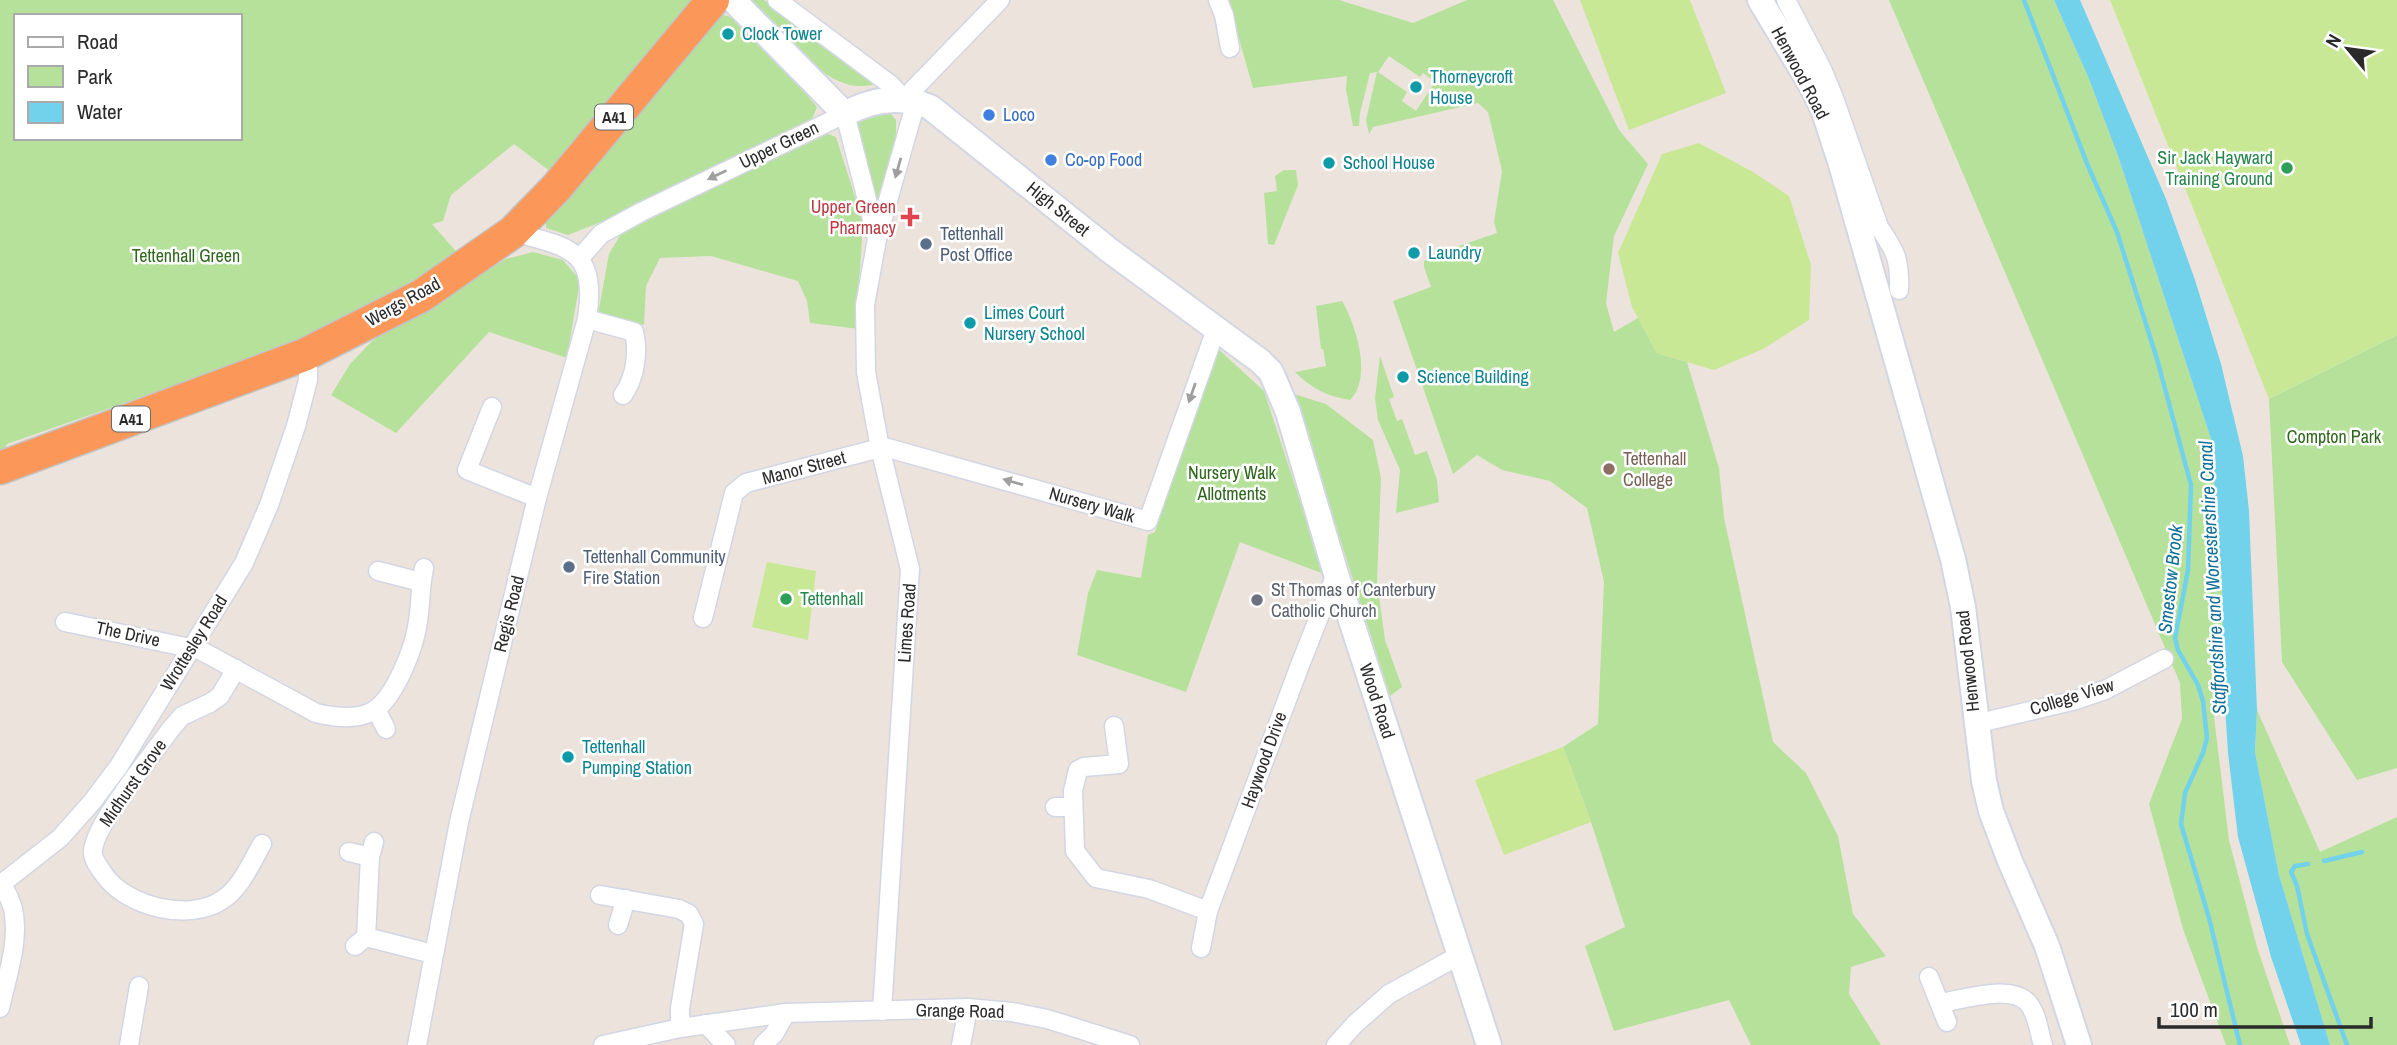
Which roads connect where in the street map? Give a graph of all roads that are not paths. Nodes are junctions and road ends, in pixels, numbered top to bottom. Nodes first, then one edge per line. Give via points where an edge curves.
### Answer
1 (713, 0) edge
2 (733, 0) edge
3 (777, 0) edge
4 (1000, 0) edge
5 (1218, 0) edge
6 (1759, 0) edge
7 (1786, 0) edge
8 (1230, 48) dead end
9 (910, 101) junction
10 (845, 114) junction
11 (513, 232) junction
12 (877, 239) junction
13 (579, 259) junction
14 (1900, 267) junction
15 (1871, 271) junction
16 (1899, 290) dead end
17 (587, 319) junction
18 (1216, 329) junction
19 (304, 355) junction
20 (1260, 361) joint
21 (623, 396) dead end
22 (492, 407) dead end
23 (880, 448) junction
24 (0, 468) edge
25 (537, 498) junction
26 (378, 571) dead end
27 (1336, 574) junction
28 (703, 618) dead end
29 (65, 622) dead end
30 (191, 647) junction
31 (2164, 659) dead end
32 (236, 669) junction
33 (376, 709) junction
34 (1975, 724) junction
35 (1114, 726) dead end
36 (386, 729) dead end
37 (262, 844) dead end
38 (349, 852) dead end
39 (1, 884) edge
40 (600, 895) dead end
41 (626, 899) junction
42 (1208, 911) junction
43 (618, 925) dead end
44 (1201, 948) dead end
45 (433, 954) junction
46 (1460, 956) junction
47 (1929, 977) dead end
48 (139, 986) dead end
49 (1941, 1003) junction
50 (0, 1008) edge
51 (968, 1008) junction
52 (882, 1011) junction
53 (786, 1013) junction
54 (1947, 1022) dead end
55 (706, 1024) junction
56 (680, 1028) junction
57 (129, 1045) edge
58 (417, 1045) edge
59 (603, 1045) edge
60 (726, 1045) edge
61 (763, 1045) edge
62 (961, 1045) edge
63 (1130, 1045) edge
64 (1336, 1045) edge
65 (1489, 1045) edge
66 (2043, 1045) edge
67 (2079, 1045) edge

1 - 11 highway, Wergs Road / A41 via 556,188
2 - 10 street, Upper Green
3 - 9 street
4 - 9 street
5 - 8 street
6 - 15 street, Henwood Road via 1823,109
7 - 14 street, Henwood Road via 1826,79 1879,227
9 - 10 street via 872,102
9 -> 12 street, Limes Road
9 - 18 street, High Street via 930,107
10 - 12 street, Limes Road
10 -> 13 street, Upper Green via 641,212 601,234
11 - 13 street via 567,247
11 - 19 highway, Wergs Road / A41 via 421,296
12 - 23 street, Limes Road via 865,305 866,372
13 - 17 street, Regis Road via 589,278
14 - 15 street
14 - 16 street, Henwood Road
15 - 34 street, Henwood Road via 1953,559 1963,607
17 - 21 street via 634,332 632,382
17 - 25 street, Regis Road
18 - 20 street, High Street
18 -> 23 street, Nursery Walk via 1147,521
19 - 24 highway, Wergs Road / A41
19 - 30 street, Wrottesley Road via 308,380 269,505 244,562
20 - 27 street, Wood Road via 1271,372 1288,411
22 - 25 street via 467,470
23 - 28 street, Manor Street via 746,483 734,493
23 - 52 street, Limes Road via 910,569
25 - 45 street, Regis Road via 459,822
26 - 33 street via 423,575 411,648 397,683
27 - 42 street, Haywood Drive
27 - 46 street, Wood Road
29 - 30 street, The Drive
30 - 32 street, The Drive
30 - 39 street, Wrottesley Road via 92,802 60,838
31 - 34 street, College View via 2105,691
32 - 33 street, The Drive via 316,713 355,717
32 - 37 street, Midhurst Grove via 220,696 182,716 170,730 100,828 93,853 112,886 129,898 168,909 205,909 224,900 257,870
33 - 36 street
34 - 67 street, Henwood Road via 1991,811 2047,946
35 - 42 street via 1119,764 1078,770 1064,807 1074,851 1096,878 1149,889
38 - 45 street via 372,850 361,941
39 - 50 street via 15,923
40 - 41 street
41 - 43 street
41 - 56 street via 679,909 695,924
42 - 44 street, Haywood Drive
45 - 58 street, Regis Road
46 - 64 street via 1389,995
46 - 65 street, Wood Road
47 - 49 street
48 - 57 street
49 - 54 street
49 - 66 street via 1998,993 2017,995 2033,1012
51 - 52 street, Grange Road
51 - 62 street
51 - 63 street, Grange Road via 1047,1018
52 - 53 street, Grange Road
53 - 55 street, Grange Road
53 - 61 street
55 - 56 street, Grange Road
55 - 60 street
56 - 59 street, Grange Road

